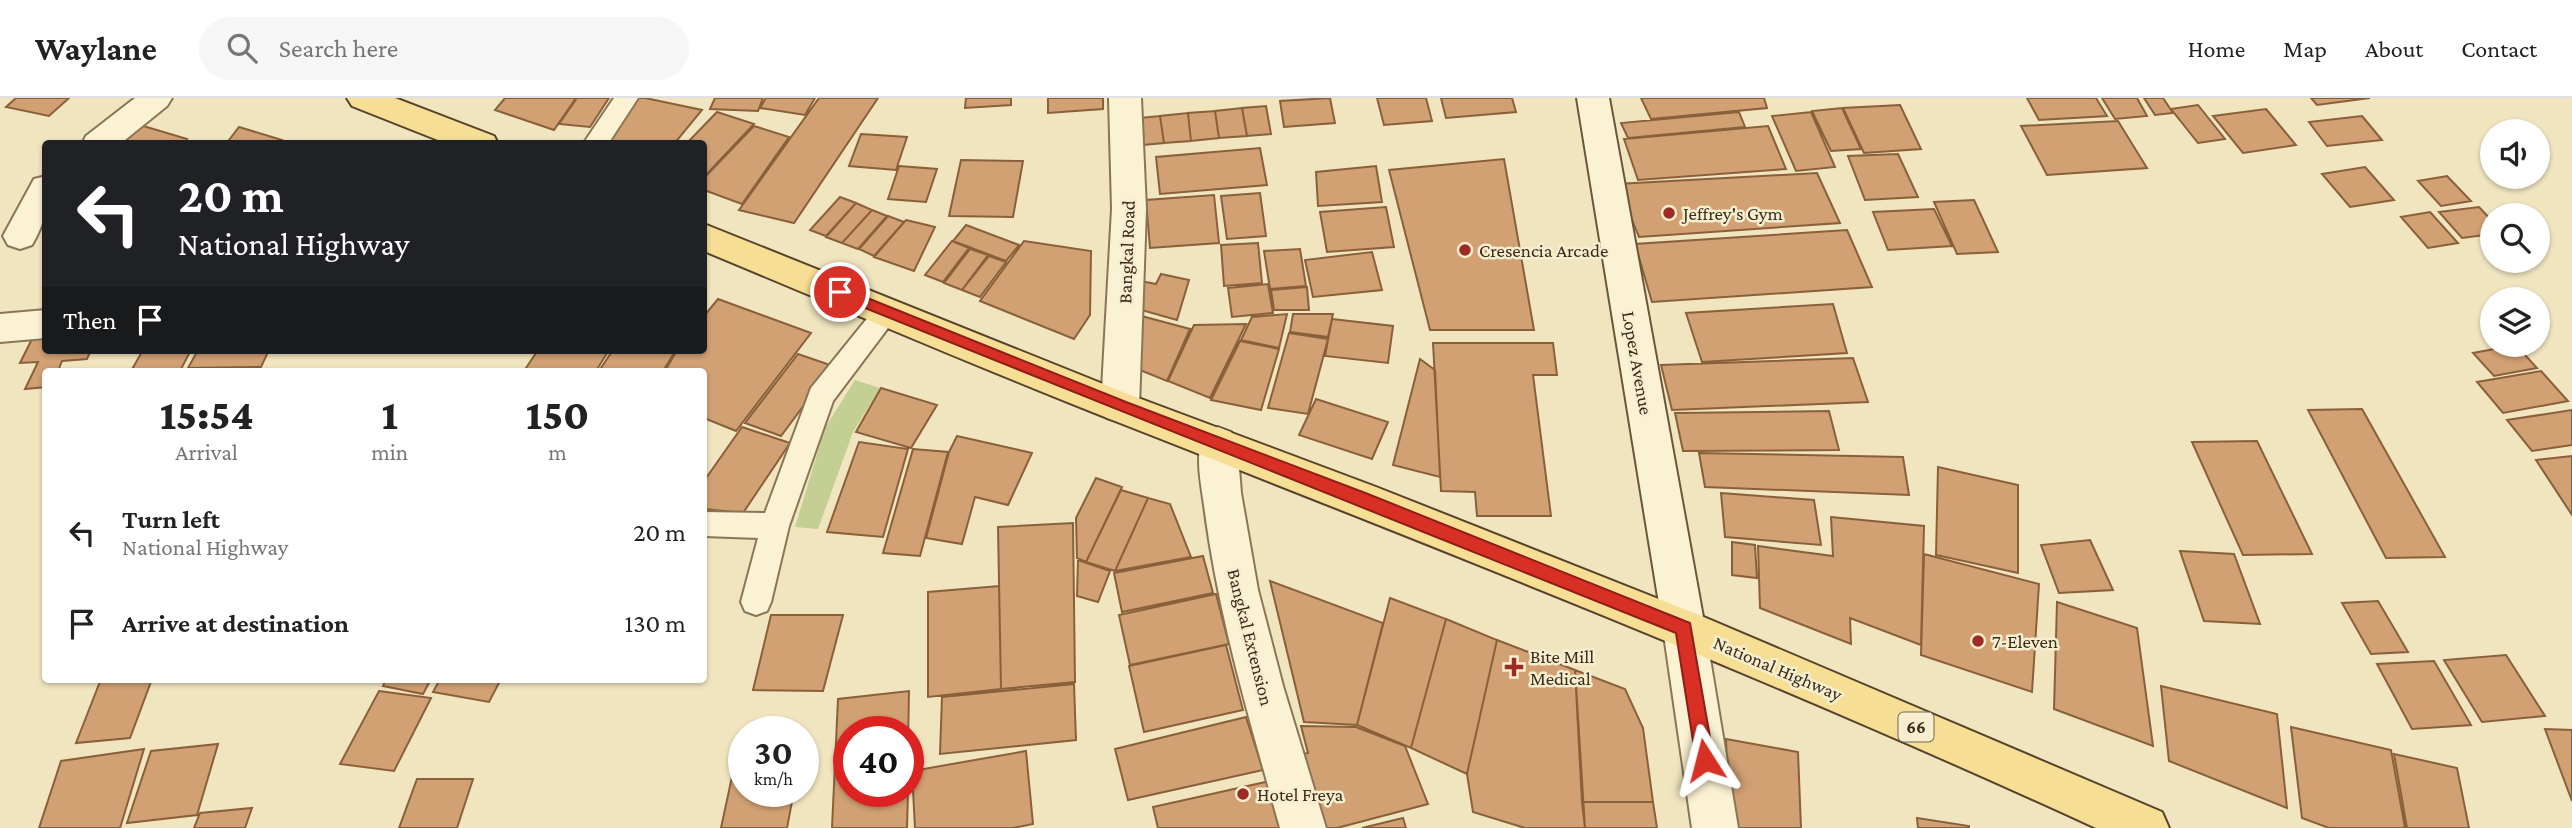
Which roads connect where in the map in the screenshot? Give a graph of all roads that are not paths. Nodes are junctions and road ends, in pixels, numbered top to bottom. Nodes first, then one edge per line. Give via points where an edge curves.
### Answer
1 (156, 98) edge
2 (363, 98) edge
3 (613, 98) edge
4 (626, 98) edge
5 (1125, 98) edge
6 (1592, 98) edge
7 (102, 140) edge
8 (472, 140) edge
9 (586, 140) edge
10 (598, 140) edge
11 (42, 195) edge
12 (20, 236) dead end
13 (707, 238) edge
14 (887, 312) junction
15 (42, 324) edge
16 (0, 328) edge
17 (1120, 407) junction
18 (1218, 443) junction
19 (707, 524) edge
20 (775, 526) junction
21 (756, 602) dead end
22 (1684, 628) junction
23 (1303, 828) edge
24 (1715, 828) edge
25 (2146, 828) edge

1 - 7 street
2 - 8 main road
3 - 9 lane
4 - 10 lane
5 - 17 street, Bangkal Road via 1129,209
6 - 22 street, Lopez Avenue
11 - 12 street
13 - 14 main road, National Highway / 66
14 - 17 main road, National Highway / 66
14 - 20 lane via 821,396
15 - 16 street
17 - 18 main road, National Highway / 66
18 - 22 main road, National Highway / 66
18 - 23 street, Bangkal Extension via 1227,535 1252,656
19 - 20 lane
20 - 21 lane
22 - 24 street, Lopez Avenue
22 - 25 main road, National Highway / 66

